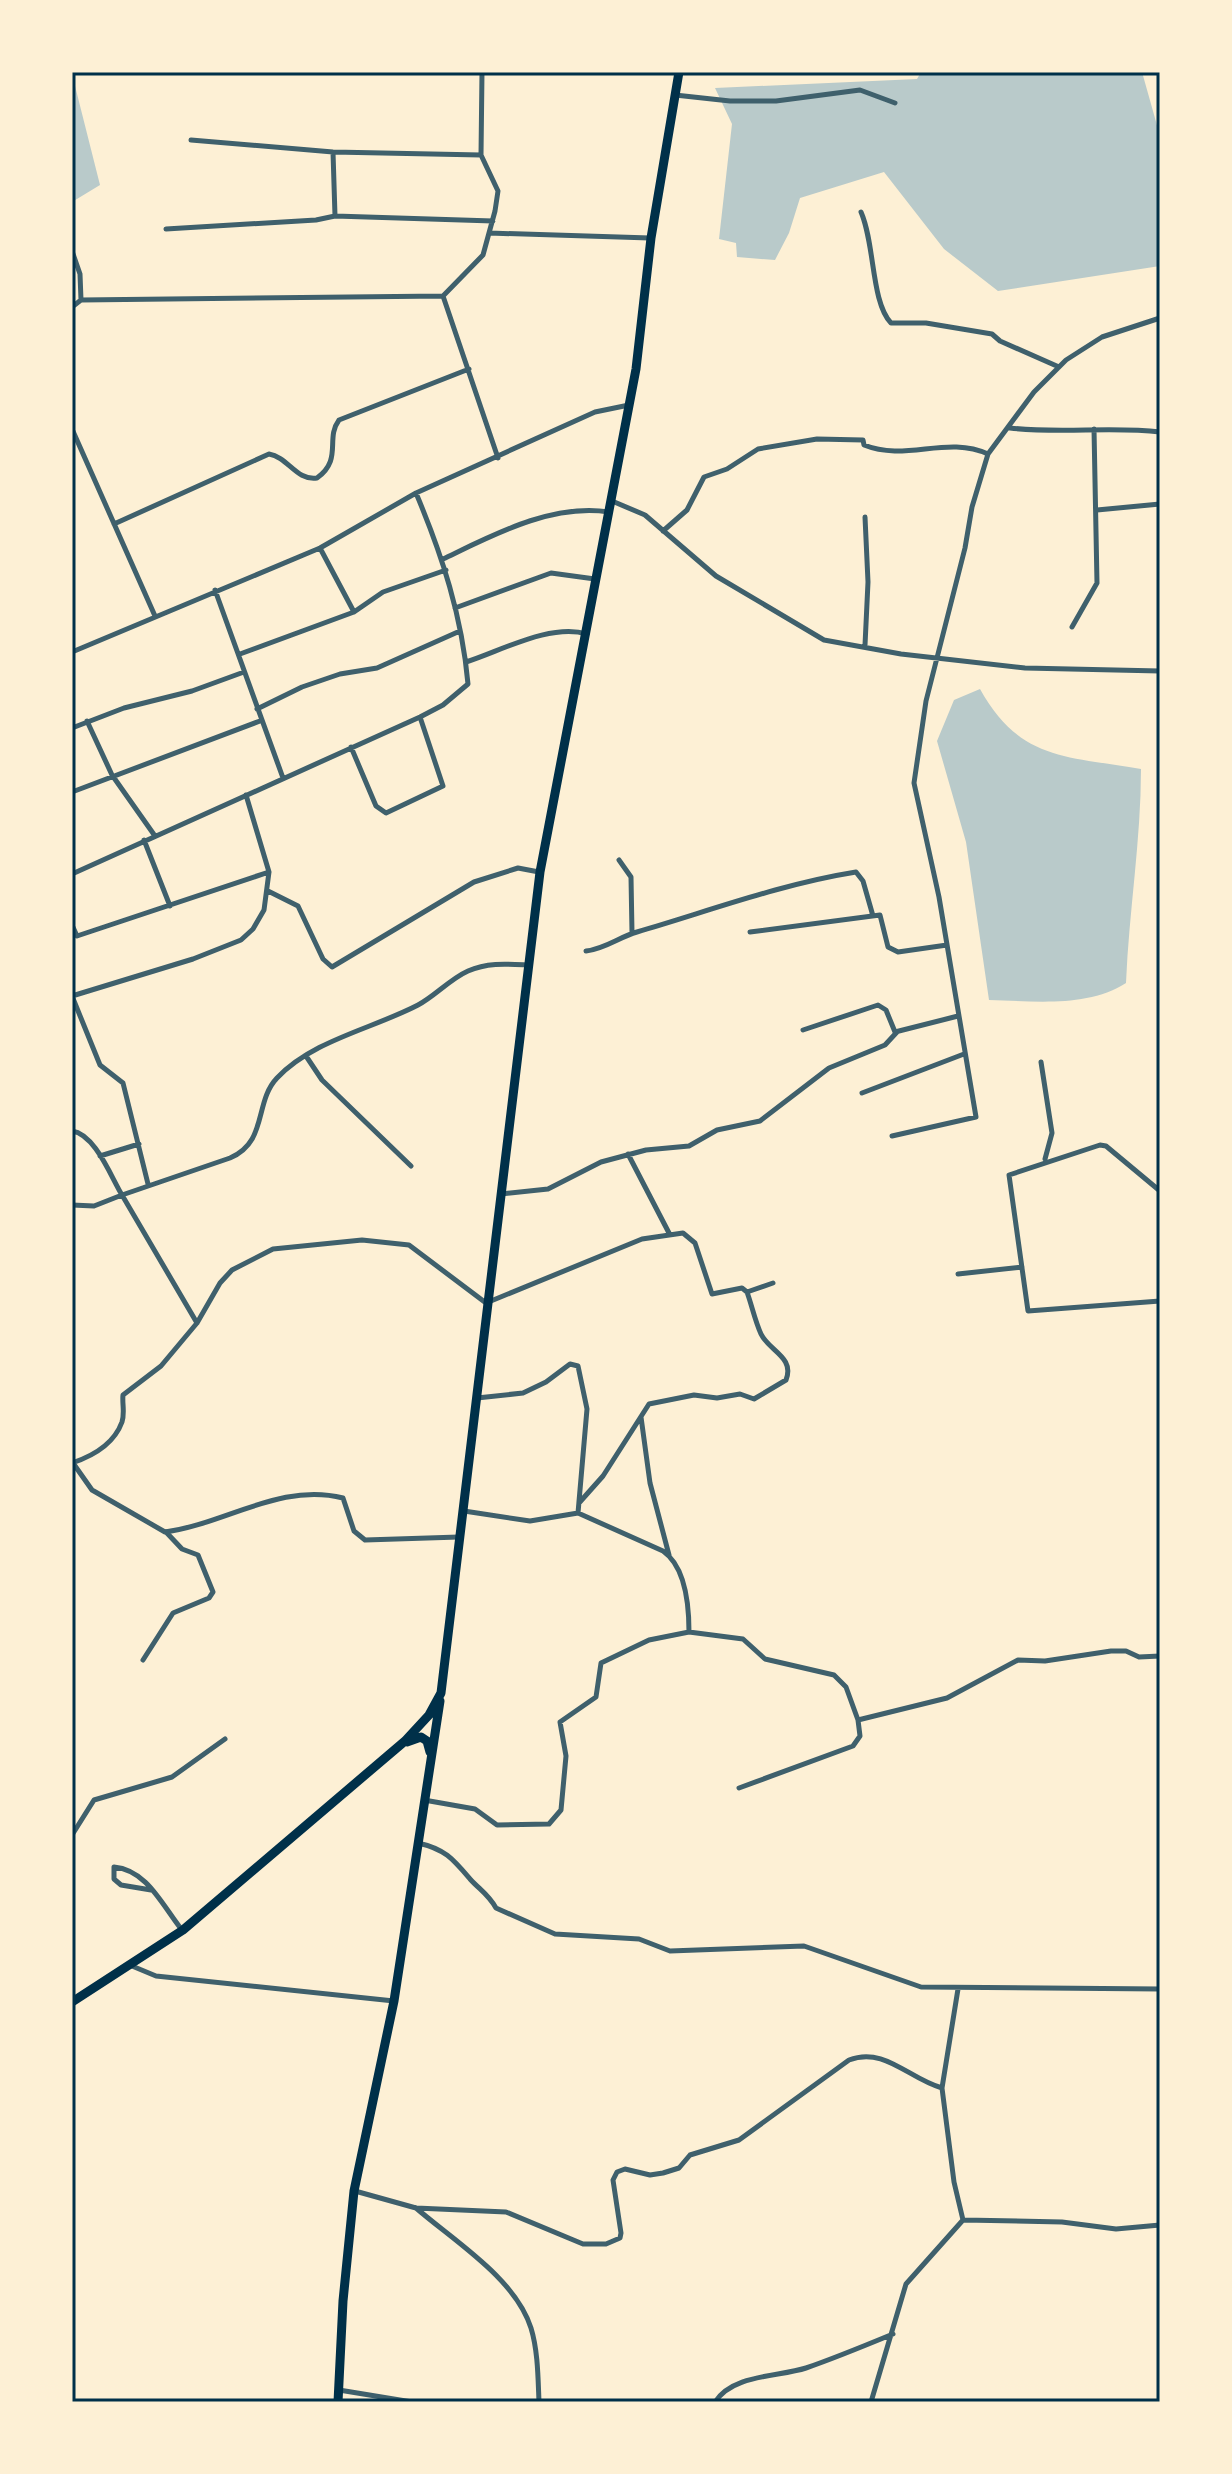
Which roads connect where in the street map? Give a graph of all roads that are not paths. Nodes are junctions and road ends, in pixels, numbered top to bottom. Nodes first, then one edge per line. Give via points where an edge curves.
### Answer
1 (482, 72) edge
2 (679, 72) edge
3 (674, 95) junction
4 (895, 103) dead end
5 (191, 140) dead end
6 (333, 152) junction
7 (481, 155) junction
8 (861, 212) dead end
9 (335, 216) junction
10 (493, 221) junction
11 (166, 229) dead end
12 (489, 233) junction
13 (651, 238) junction
14 (72, 251) edge
15 (443, 296) junction
16 (81, 300) junction
17 (72, 307) edge
18 (1160, 318) edge
19 (1059, 367) junction
20 (469, 369) junction
21 (630, 404) junction
22 (1010, 428) junction
23 (72, 429) edge
24 (1094, 429) junction
25 (1160, 432) edge
26 (988, 454) junction
27 (498, 458) junction
28 (416, 493) junction
29 (612, 501) junction
30 (1160, 504) edge
31 (1096, 511) junction
32 (610, 513) junction
33 (865, 517) dead end
34 (114, 524) junction
35 (663, 531) junction
36 (320, 548) junction
37 (443, 559) junction
38 (446, 570) junction
39 (597, 579) junction
40 (215, 590) junction
41 (455, 608) junction
42 (354, 612) junction
43 (155, 616) junction
44 (1072, 627) dead end
45 (460, 631) junction
46 (587, 634) junction
47 (865, 645) junction
48 (72, 652) edge
49 (240, 654) junction
50 (938, 656) junction
51 (466, 662) junction
52 (1160, 671) edge
53 (244, 672) junction
54 (257, 709) junction
55 (420, 717) junction
56 (87, 720) junction
57 (260, 721) junction
58 (72, 728) edge
59 (351, 747) junction
60 (112, 775) junction
61 (283, 778) junction
62 (72, 792) edge
63 (246, 795) junction
64 (155, 836) junction
65 (144, 840) junction
66 (619, 860) dead end
67 (269, 872) junction
68 (540, 872) junction
69 (72, 874) edge
70 (268, 891) junction
71 (170, 906) junction
72 (873, 916) junction
73 (72, 925) edge
74 (750, 932) dead end
75 (632, 933) junction
76 (947, 945) junction
77 (586, 951) dead end
78 (529, 965) junction
79 (72, 996) edge
80 (958, 1016) junction
81 (803, 1030) dead end
82 (897, 1032) junction
83 (964, 1054) junction
84 (306, 1056) junction
85 (1041, 1062) dead end
86 (862, 1093) dead end
87 (72, 1131) edge
88 (892, 1136) dead end
89 (139, 1144) junction
90 (628, 1154) junction
91 (100, 1156) junction
92 (1045, 1160) junction
93 (411, 1166) dead end
94 (148, 1184) junction
95 (1160, 1191) edge
96 (499, 1194) junction
97 (122, 1195) junction
98 (72, 1205) edge
99 (669, 1233) junction
100 (1022, 1267) junction
101 (958, 1274) dead end
102 (773, 1283) dead end
103 (747, 1292) junction
104 (1160, 1301) edge
105 (486, 1303) junction
106 (197, 1323) junction
107 (475, 1398) junction
108 (641, 1417) junction
109 (72, 1463) edge
110 (579, 1503) junction
111 (463, 1511) junction
112 (578, 1513) junction
113 (165, 1532) junction
114 (460, 1537) junction
115 (669, 1555) junction
116 (689, 1632) junction
117 (1160, 1656) edge
118 (143, 1660) dead end
119 (441, 1693) junction
120 (858, 1720) junction
121 (225, 1739) dead end
122 (398, 1748) junction
123 (430, 1759) junction
124 (739, 1788) dead end
125 (424, 1800) junction
126 (72, 1835) edge
127 (416, 1842) junction
128 (151, 1890) junction
129 (183, 1930) junction
130 (132, 1966) junction
131 (958, 1989) junction
132 (1160, 1989) edge
133 (394, 2001) junction
134 (72, 2002) edge
135 (942, 2088) junction
136 (354, 2191) junction
137 (416, 2208) junction
138 (963, 2220) junction
139 (1160, 2225) edge
140 (893, 2334) junction
141 (339, 2390) junction
142 (338, 2402) edge
143 (412, 2402) edge
144 (470, 2402) edge
145 (485, 2402) edge
146 (539, 2402) edge
147 (715, 2402) edge
148 (871, 2402) edge

1 - 7 street
2 - 3 highway
3 - 4 street via 776,101 860,90
3 - 13 highway
5 - 6 street
6 - 7 street
6 - 9 street
7 - 10 street via 498,191
8 - 19 street via 882,310 891,323 992,334
9 - 10 street
9 - 11 street
10 - 12 street
12 - 13 street
12 - 15 street via 477,265
13 - 21 highway
14 - 16 street
15 - 16 street
15 - 20 street
16 - 17 street
18 - 19 street via 1102,337
19 - 22 street
20 - 27 street
20 - 34 street via 339,420 333,431 333,457 317,478 302,476 269,454
21 - 27 street via 595,412
21 - 29 highway
22 - 24 street
22 - 26 street
23 - 34 street
24 - 25 street
24 - 31 street
26 - 35 street via 933,446 884,453 863,440 849,439 758,449 704,477 687,510
26 - 50 street
27 - 28 street
28 - 36 street
28 - 37 street
29 - 32 highway
29 - 35 street via 645,515
30 - 31 street
31 - 44 street via 1097,583
32 - 37 street via 596,510 515,525
32 - 39 highway
33 - 47 street
34 - 43 street
35 - 47 street via 716,576 813,635
36 - 40 street
36 - 42 street
37 - 38 street
38 - 41 street
38 - 42 street via 383,592
39 - 41 street via 551,573
39 - 46 highway
40 - 43 street
40 - 49 street
41 - 45 street
42 - 49 street
43 - 48 street
45 - 51 street
45 - 54 street via 377,668 340,674
46 - 51 street via 572,629 554,633
46 - 68 highway
47 - 50 street
49 - 53 street
50 - 52 street via 1073,672
50 - 76 street via 914,783
51 - 55 street via 468,684
53 - 54 street
53 - 56 street
54 - 57 street
55 - 59 street
55 - 59 street via 443,786 386,813 376,806
56 - 58 street
56 - 60 street
57 - 60 street
57 - 61 street
59 - 61 street
60 - 62 street
60 - 64 street
61 - 63 street
63 - 64 street
63 - 67 street
64 - 65 street
65 - 69 street
65 - 71 street
66 - 75 street via 631,877
67 - 70 street
67 - 71 street
68 - 70 street via 518,868 474,882 332,967 298,906
68 - 78 highway
70 - 79 street via 261,917 241,940
71 - 73 street via 77,936
72 - 74 street
72 - 75 street via 856,872
72 - 76 street via 880,915 888,947 896,952
75 - 77 street
76 - 80 street
78 - 84 street via 498,963 466,971 419,1004
78 - 96 highway
79 - 89 street via 100,1065 125,1088
80 - 82 street
80 - 83 street
81 - 82 street via 878,1005
82 - 90 street via 885,1045 829,1068 760,1121 717,1130 689,1146
83 - 86 street
83 - 88 street via 976,1117
84 - 93 street via 322,1080
84 - 94 street via 267,1090 260,1127 241,1152
85 - 92 street via 1052,1133
87 - 91 street
89 - 91 street
89 - 94 street
90 - 96 street via 585,1168 548,1189
90 - 99 street
91 - 97 street
92 - 95 street via 1103,1145
92 - 100 street via 1009,1175
94 - 97 street
96 - 105 highway
97 - 98 street via 94,1206
97 - 106 street
99 - 103 street via 691,1236 710,1293 742,1288
99 - 105 street
100 - 101 street
100 - 104 street via 1029,1311
102 - 103 street
103 - 108 street via 765,1342 783,1357 786,1380 758,1399 737,1394 657,1402 646,1406
105 - 106 street via 414,1247 362,1240 273,1249 247,1260 220,1283
105 - 107 highway
106 - 109 street via 161,1366 123,1395 121,1423 111,1440
107 - 110 street via 523,1393 570,1364 578,1366 587,1409
107 - 111 highway
108 - 110 street
108 - 115 street via 650,1483
109 - 113 street via 92,1490
110 - 112 street
111 - 112 street via 530,1521
111 - 114 highway
112 - 115 street
113 - 114 street via 252,1504 317,1495 346,1500 354,1531 365,1540
113 - 118 street via 182,1549 198,1555 213,1592 173,1613
114 - 119 highway
115 - 116 street via 685,1590
116 - 120 street via 743,1639 765,1659 834,1675 846,1687
116 - 125 street via 649,1640 601,1663 596,1697 560,1722 566,1756 561,1810 555,1821 541,1827 497,1825 475,1809
117 - 120 street via 1111,1651 1018,1660 947,1698
119 - 122 highway via 418,1729
119 - 123 highway
120 - 124 street via 860,1736 853,1746
121 - 126 street via 172,1777 94,1800
122 - 123 highway via 421,1737 429,1745
122 - 129 highway
123 - 125 highway
125 - 127 highway
127 - 131 street via 452,1856 489,1893 496,1908 555,1934 627,1937 678,1952 804,1946 912,1985
127 - 133 highway
128 - 128 street via 141,1875 114,1867 114,1879 121,1885
128 - 129 street
129 - 130 highway
130 - 133 street via 156,1976
130 - 134 highway
131 - 132 street
131 - 135 street
133 - 136 highway
135 - 137 street via 879,2057 849,2060 739,2140 690,2155 679,2168 663,2173 617,2172 613,2180 621,2233 606,2244 583,2244 498,2211
135 - 138 street
136 - 137 street
136 - 141 highway
137 - 146 street via 492,2274 525,2315 535,2345
138 - 139 street via 1116,2229
138 - 140 street via 912,2275
140 - 147 street via 808,2367 743,2382
140 - 148 street
141 - 142 highway
141 - 143 street
144 - 145 street

